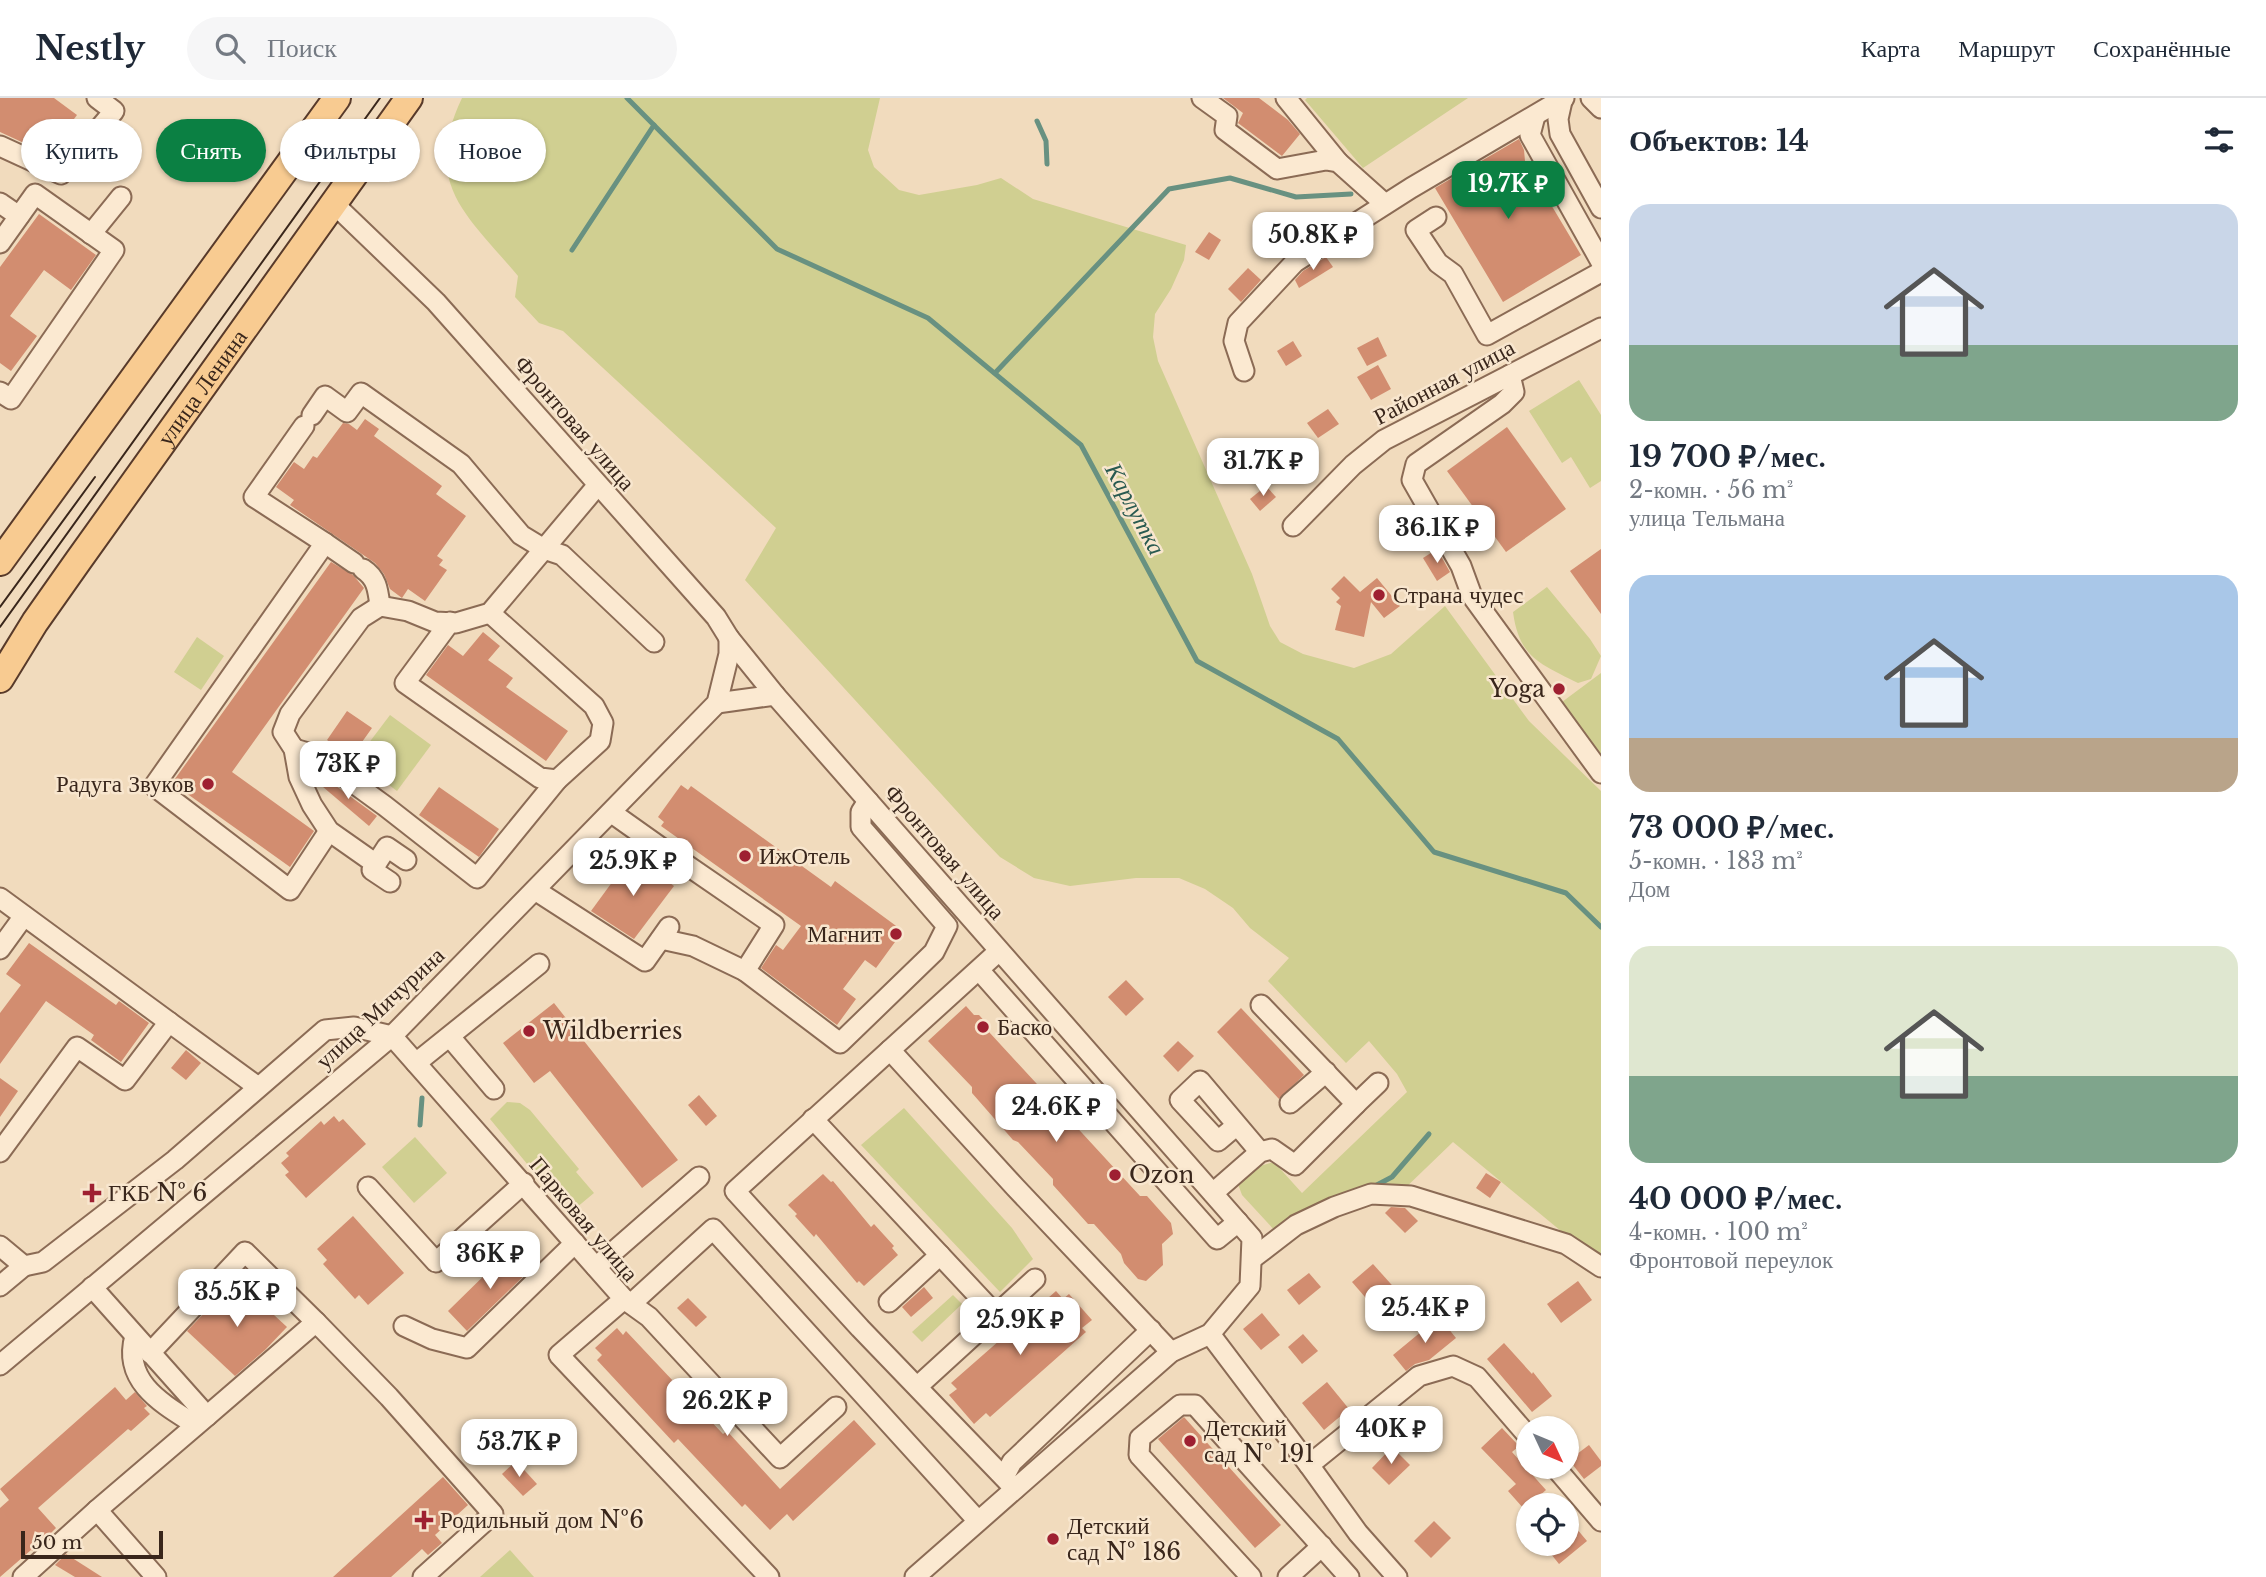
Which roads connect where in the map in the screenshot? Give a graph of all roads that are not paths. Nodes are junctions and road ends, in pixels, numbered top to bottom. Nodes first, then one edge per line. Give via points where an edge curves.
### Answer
1 (97, 98) edge
2 (337, 98) edge
3 (409, 98) edge
4 (1202, 98) edge
5 (1286, 98) edge
6 (1591, 98) edge
7 (1561, 99) edge
8 (1601, 108) edge
9 (1535, 116) junction
10 (0, 146) edge
11 (1338, 162) junction
12 (121, 197) dead end
13 (0, 203) edge
14 (333, 203) junction
15 (1385, 204) junction
16 (1601, 208) edge
17 (19, 216) junction
18 (1436, 217) dead end
19 (91, 234) junction
20 (0, 243) edge
21 (1601, 262) edge
22 (1601, 272) edge
23 (1601, 328) edge
24 (1244, 371) dead end
25 (1510, 374) junction
26 (0, 392) edge
27 (597, 486) junction
28 (1293, 526) dead end
29 (325, 543) junction
30 (544, 549) junction
31 (0, 562) edge
32 (380, 606) junction
33 (490, 613) junction
34 (450, 622) junction
35 (729, 638) junction
36 (654, 642) dead end
37 (0, 679) edge
38 (775, 695) junction
39 (717, 704) junction
40 (294, 749) junction
41 (1601, 773) edge
42 (558, 780) junction
43 (868, 801) junction
44 (612, 813) junction
45 (329, 831) junction
46 (405, 860) dead end
47 (376, 864) junction
48 (390, 882) dead end
49 (535, 890) junction
50 (0, 898) edge
51 (964, 911) junction
52 (24, 916) junction
53 (947, 926) junction
54 (0, 949) edge
55 (999, 951) junction
56 (539, 964) dead end
57 (979, 970) junction
58 (745, 971) junction
59 (1261, 1005) dead end
60 (169, 1023) junction
61 (392, 1037) junction
62 (450, 1037) junction
63 (890, 1049) junction
64 (416, 1063) junction
65 (1326, 1072) junction
66 (1378, 1083) dead end
67 (258, 1087) junction
68 (494, 1089) dead end
69 (1290, 1103) dead end
70 (1356, 1104) junction
71 (813, 1119) junction
72 (1237, 1125) dead end
73 (0, 1152) edge
74 (1260, 1152) junction
75 (699, 1177) dead end
76 (523, 1184) junction
77 (368, 1187) dead end
78 (1213, 1193) junction
79 (1238, 1222) junction
80 (575, 1243) junction
81 (0, 1246) edge
82 (940, 1255) junction
83 (1253, 1258) junction
84 (24, 1266) junction
85 (596, 1267) junction
86 (1601, 1267) edge
87 (1035, 1279) dead end
88 (0, 1286) edge
89 (92, 1287) junction
90 (628, 1301) junction
91 (889, 1302) dead end
92 (996, 1315) junction
93 (316, 1322) junction
94 (404, 1326) dead end
95 (1151, 1330) junction
96 (1210, 1334) junction
97 (135, 1336) junction
98 (1171, 1352) junction
99 (150, 1353) junction
100 (0, 1365) edge
101 (918, 1386) junction
102 (836, 1407) dead end
103 (201, 1421) junction
104 (1516, 1422) edge
105 (1310, 1465) junction
106 (1565, 1479) edge
107 (1010, 1483) junction
108 (97, 1510) junction
109 (978, 1521) junction
110 (1601, 1521) edge
111 (1322, 1546) junction
112 (23, 1577) edge
113 (156, 1577) edge
114 (423, 1577) edge
115 (769, 1577) edge
116 (915, 1577) edge
117 (1251, 1577) edge
118 (1288, 1577) edge
119 (1349, 1577) edge
120 (1396, 1577) edge

1 - 10 street via 114,111 61,174
2 - 31 main road
3 - 14 main road, улица Ленина
4 - 11 street via 1227,116 1225,130 1278,169
5 - 11 street
6 - 8 street
7 - 9 street
7 - 16 street via 1560,134
9 - 15 street
9 - 21 street via 1530,135
11 - 15 street
12 - 19 street
13 - 17 street
14 - 27 street, Фронтовая улица via 436,302
14 - 37 main road, улица Ленина via 35,622
15 - 24 street via 1296,262 1238,323 1234,341
17 - 19 street via 35,194
17 - 20 street
18 - 22 street via 1416,230 1438,263 1453,274 1487,335
19 - 26 street via 114,250 11,399
23 - 25 street, Районная улица
25 - 28 street, Районная улица via 1384,440
25 - 41 street via 1514,392 1416,464 1412,480 1461,566 1472,596
27 - 30 street
27 - 35 street, Фронтовая улица via 716,617
29 - 30 street via 254,497 325,396 347,412 362,393 461,464 521,536
29 - 32 street via 372,575
29 - 45 street via 154,786 290,890
30 - 33 street
30 - 36 street via 562,555
32 - 34 street
32 - 40 street via 361,618 290,715 283,732
33 - 34 street
33 - 42 street via 594,706 603,723 600,741
34 - 42 street via 405,683 540,778
35 - 38 street, Фронтовая улица
35 - 39 street
38 - 39 street
38 - 43 street, Фронтовая улица
39 - 44 street, улица Мичурина
40 - 42 street via 315,755 477,878
40 - 45 street via 299,777
43 - 51 street, Фронтовая улица
43 - 53 street via 861,812 861,827
44 - 49 street, улица Мичурина
44 - 58 street via 774,925
45 - 47 street
46 - 47 street via 387,847
47 - 48 street via 372,870
49 - 58 street via 645,961 665,933
49 - 61 street, улица Мичурина
50 - 52 street
51 - 53 street
51 - 55 street, Фронтовая улица
52 - 54 street
52 - 60 street
53 - 58 street via 934,952 840,1043
55 - 57 street
55 - 78 street, Фронтовая улица
56 - 62 street
57 - 63 street
57 - 79 street via 1217,1239
59 - 65 street
60 - 67 street
60 - 73 street via 125,1080 77,1047
61 - 64 street, Парковая улица
61 - 67 street via 354,1027 325,1030
61 - 89 street, улица Мичурина
62 - 64 street
62 - 68 street
63 - 71 street
63 - 95 street
64 - 76 street, Парковая улица
65 - 69 street
65 - 70 street
66 - 70 street
67 - 84 street via 175,1160 43,1262
70 - 74 street via 1295,1165 1272,1150
71 - 82 street
71 - 101 street via 734,1191
72 - 74 street
74 - 78 street
75 - 85 street
76 - 77 street via 436,1262
76 - 80 street, Парковая улица
78 - 79 street, Фронтовая улица
79 - 83 street, Фронтовая улица via 1252,1238
80 - 85 street, Парковая улица
80 - 94 street via 467,1348
81 - 84 street
82 - 91 street
82 - 92 street
83 - 86 street via 1296,1225 1371,1194 1411,1196 1566,1244
83 - 96 street via 1250,1286
84 - 88 street
85 - 90 street, Парковая улица
87 - 92 street
89 - 97 street
89 - 100 street, улица Мичурина
90 - 102 street via 649,1317 780,1458
90 - 109 street via 713,1229
90 - 115 street, Парковая улица via 559,1355
92 - 101 street
93 - 99 street via 245,1252
93 - 103 street
93 - 114 street via 493,1514
95 - 98 street
95 - 107 street via 1019,1454 1012,1462
96 - 98 street
96 - 105 street
97 - 99 street
97 - 103 street via 132,1358 143,1385 156,1399
98 - 107 street
99 - 103 street
101 - 107 street
103 - 108 street
104 - 105 street via 1477,1377 1453,1366 1419,1376
105 - 120 street via 1358,1534
106 - 110 street
107 - 109 street
108 - 112 street
108 - 113 street
109 - 116 street
111 - 117 street via 1195,1405 1180,1405 1140,1438 1139,1455
111 - 118 street
111 - 119 street

